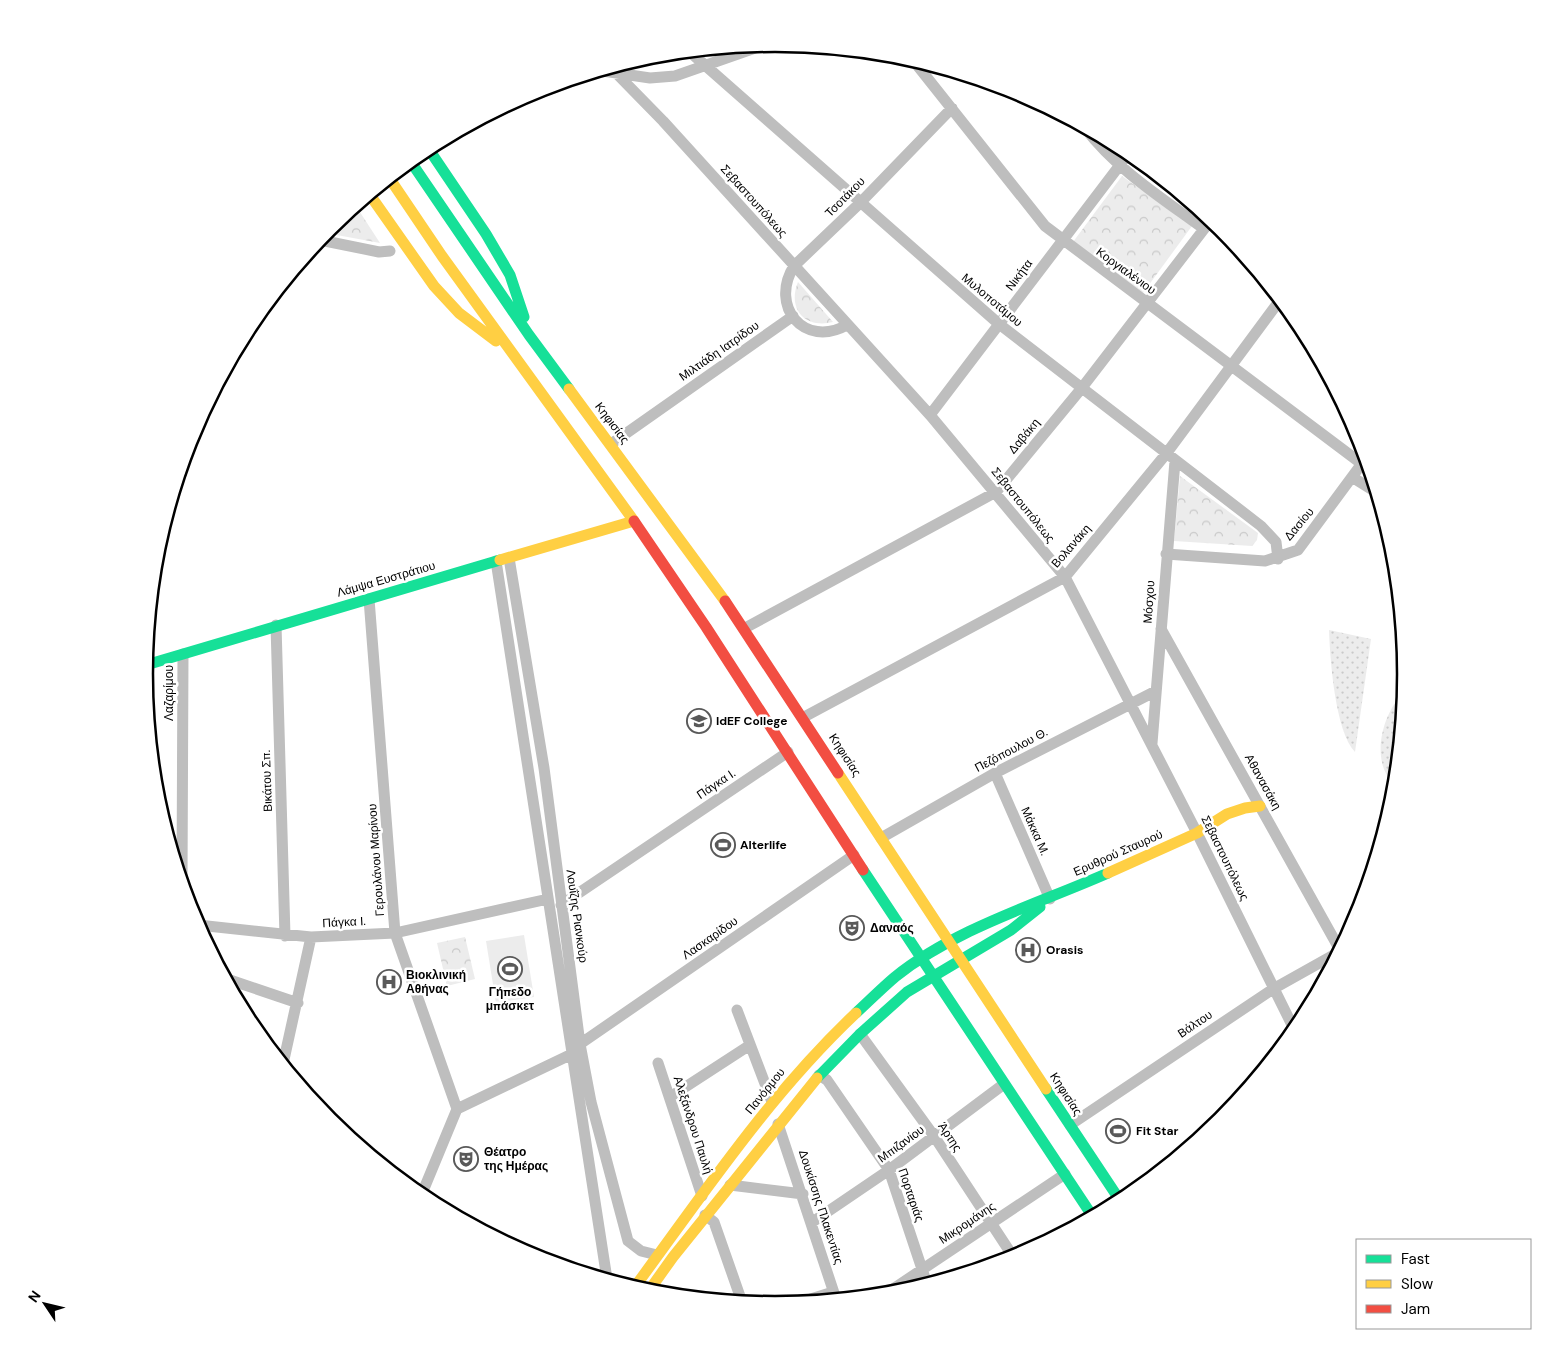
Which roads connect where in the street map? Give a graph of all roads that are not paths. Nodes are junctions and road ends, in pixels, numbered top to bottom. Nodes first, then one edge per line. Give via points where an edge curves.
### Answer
1 (736, 54) edge
2 (697, 58) edge
3 (704, 64) junction
4 (921, 70) edge
5 (622, 72) edge
6 (617, 73) edge
7 (952, 108) junction
8 (1095, 141) edge
9 (433, 155) edge
10 (1124, 159) edge
11 (1119, 166) junction
12 (415, 168) edge
13 (393, 184) edge
14 (373, 200) edge
15 (860, 203) junction
16 (1196, 217) edge
17 (1206, 226) edge
18 (1062, 241) junction
19 (329, 242) edge
20 (390, 251) dead end
21 (794, 266) junction
22 (1147, 304) junction
23 (1276, 306) edge
24 (792, 316) junction
25 (999, 324) junction
26 (847, 325) junction
27 (529, 335) junction
28 (509, 350) junction
29 (1231, 366) junction
30 (1081, 389) junction
31 (930, 414) junction
32 (610, 444) junction
33 (1357, 456) edge
34 (1171, 457) junction
35 (1361, 466) edge
36 (1352, 477) junction
37 (1368, 487) edge
38 (996, 492) junction
39 (634, 521) junction
40 (1166, 554) junction
41 (509, 558) junction
42 (1278, 559) junction
43 (496, 561) junction
44 (1065, 577) junction
45 (369, 599) junction
46 (276, 625) junction
47 (745, 628) junction
48 (1161, 629) junction
49 (183, 654) junction
50 (154, 662) edge
51 (1156, 692) junction
52 (1131, 704) junction
53 (804, 717) junction
54 (1152, 744) junction
55 (788, 752) junction
56 (994, 773) junction
57 (1260, 806) junction
58 (1197, 832) junction
59 (882, 838) junction
60 (854, 856) junction
61 (182, 858) edge
62 (548, 899) junction
63 (1050, 900) junction
64 (561, 905) junction
65 (207, 926) edge
66 (395, 933) junction
67 (285, 936) junction
68 (311, 937) junction
69 (950, 942) junction
70 (1336, 944) edge
71 (1329, 957) edge
72 (960, 959) junction
73 (922, 960) junction
74 (933, 976) junction
75 (235, 982) edge
76 (1273, 989) junction
77 (298, 1003) junction
78 (737, 1010) dead end
79 (1291, 1023) edge
80 (860, 1034) junction
81 (580, 1044) junction
82 (750, 1045) junction
83 (572, 1054) junction
84 (285, 1057) edge
85 (658, 1063) dead end
86 (818, 1075) junction
87 (1004, 1084) junction
88 (670, 1097) junction
89 (772, 1102) junction
90 (457, 1109) junction
91 (778, 1124) junction
92 (1070, 1124) junction
93 (934, 1136) junction
94 (889, 1170) junction
95 (1064, 1174) junction
96 (730, 1185) junction
97 (424, 1188) edge
98 (803, 1194) junction
99 (1116, 1195) edge
100 (702, 1196) junction
101 (1089, 1211) edge
102 (705, 1215) junction
103 (811, 1222) junction
104 (991, 1223) junction
105 (1009, 1251) edge
106 (657, 1255) junction
107 (922, 1269) junction
108 (606, 1272) edge
109 (925, 1278) edge
110 (639, 1281) edge
111 (900, 1284) edge
112 (653, 1285) edge
113 (834, 1293) edge
114 (740, 1295) edge

1 - 3 street
2 - 3 street, Μυλοποτάμου
3 - 5 street via 675,76 650,78
3 - 15 street, Μυλοποτάμου
4 - 7 street, Κοργιαλένιου
6 - 21 street, Σεβαστουπόλεως
7 - 15 street, Τσοτάκου
7 - 18 street, Κοργιαλένιου via 1045,226
8 - 11 street
9 - 27 main road, Κηφισίας via 510,276
10 - 11 street, Νικήτα
11 - 16 street
11 - 18 street, Νικήτα
12 - 27 main road, Κηφισίας
13 - 28 main road
14 - 28 main road via 436,289 460,314
15 - 21 street, Τσοτάκου
15 - 25 street, Μυλοποτάμου
17 - 22 street, Δαβάκη
18 - 22 street, Κοργιαλένιου
18 - 25 street, Νικήτα
19 - 20 street
21 - 24 street, Τσοτάκου via 784,288 785,301
21 - 26 street, Σεβαστουπόλεως
22 - 29 street, Κοργιαλένιου
22 - 30 street, Δαβάκη
23 - 29 street, Βολανάκη
24 - 26 street via 810,330 822,333 835,332
24 - 32 street, Μιλτιάδη Ιατρίδου
25 - 30 street, Μυλοποτάμου
25 - 31 street, Νικήτα
26 - 31 street, Σεβαστουπόλεως
27 - 32 main road, Κηφισίας
28 - 39 main road
29 - 33 street, Κοργιαλένιου
29 - 34 street, Βολανάκη
30 - 34 street, Μυλοποτάμου
30 - 38 street, Δαβάκη
31 - 38 street, Σεβαστουπόλεως
32 - 47 main road, Κηφισίας
34 - 40 street, Μόσχου
34 - 42 street, Μυλοποτάμου via 1261,526 1276,542
34 - 44 street, Βολανάκη
35 - 36 street, Δασίου
36 - 37 street
36 - 42 street, Δασίου via 1298,550
38 - 44 street, Σεβαστουπόλεως
38 - 47 street, Δαβάκη
39 - 41 main road, Λάμψα Ευστράτιου
39 - 55 main road
40 - 42 street, Δασίου via 1265,561
40 - 48 street, Μόσχου
41 - 43 main road, Λάμψα Ευστράτιου
41 - 64 street, Λουΐζης Ριανκούρ via 544,768
43 - 45 main road, Λάμψα Ευστράτιου
43 - 62 street, Λουΐζης Ριανκούρ
44 - 52 street, Σεβαστουπόλεως
44 - 53 street, Βολανάκη
45 - 46 main road, Λάμψα Ευστράτιου
45 - 66 street, Γερουλάνου Μαρίνου
46 - 49 main road, Λάμψα Ευστράτιου
46 - 67 street, Βικάτου Σπ.
47 - 53 main road, Κηφισίας
48 - 51 street, Μόσχου
48 - 57 street, Αθανασάκη
49 - 50 main road, Λάμψα Ευστράτιου
49 - 61 street, Λαζαρίμου
51 - 52 street, Πεζόπουλου Θ.
51 - 54 street, Μόσχου
52 - 54 street, Σεβαστουπόλεως
52 - 56 street, Πεζόπουλου Θ.
53 - 59 main road, Κηφισίας
54 - 58 street, Σεβαστουπόλεως
55 - 60 main road
55 - 64 street, Πάγκα Ι.
56 - 59 street, Πεζόπουλου Θ.
56 - 63 street, Μάκκα Μ.
57 - 58 main road, Ερυθρού Σταυρού via 1254,812 1208,832
57 - 70 street, Αθανασάκη
58 - 63 main road, Ερυθρού Σταυρού
58 - 76 street, Σεβαστουπόλεως
59 - 69 main road, Κηφισίας
60 - 73 main road
60 - 81 street, Λασκαρίδου
62 - 66 street, Πάγκα Ι.
62 - 83 street, Λουΐζης Ριανκούρ
63 - 69 main road, Ερυθρού Σταυρού via 1006,914
63 - 72 main road, Ερυθρού Σταυρού via 1011,930
64 - 81 street, Λουΐζης Ριανκούρ
65 - 67 street, Πάγκα Ι.
66 - 68 street, Πάγκα Ι.
66 - 90 street, Γερουλάνου Μαρίνου
67 - 68 street, Πάγκα Ι.
68 - 77 street
69 - 72 main road, Κηφισίας
69 - 73 main road, Πανόρμου
71 - 76 street, Βάλτου
72 - 74 main road
72 - 92 main road, Κηφισίας
73 - 74 main road
73 - 89 main road, Πανόρμου via 896,976 823,1044
74 - 80 main road via 907,992
74 - 87 main road
75 - 77 street
76 - 79 street, Σεβαστουπόλεως
76 - 92 street, Βάλτου
77 - 84 street
78 - 82 street
80 - 86 main road
80 - 93 street, Άρτης
81 - 106 street, Λουΐζης Ριανκούρ via 591,1102 628,1241 641,1251
82 - 88 street
82 - 89 street
83 - 90 street
83 - 108 street, Λουΐζης Ριανκούρ
85 - 88 street, Αλεξάνδρου Παυλή
86 - 91 main road
86 - 94 street, Πορταριάς via 827,1080
87 - 93 street, Μπιζανίου
87 - 95 main road
88 - 100 street, Αλεξάνδρου Παυλή
89 - 100 main road, Πανόρμου
90 - 97 street
91 - 96 main road
91 - 98 street, Δουκίσσης Πλακεντίας
92 - 99 main road, Κηφισίας
93 - 94 street, Μπιζανίου
93 - 104 street, Άρτης
94 - 103 street, Μπιζανίου
94 - 107 street, Πορταριάς
95 - 101 main road
95 - 104 street, Μικρομάνης
96 - 98 street
96 - 102 main road
98 - 103 street, Δουκίσσης Πλακεντίας
100 - 106 main road, Πανόρμου
102 - 112 main road
102 - 114 street via 714,1222
103 - 113 street, Δουκίσσης Πλακεντίας
104 - 105 street, Άρτης
104 - 107 street, Μικρομάνης
106 - 110 main road, Πανόρμου
107 - 109 street, Πορταριάς
107 - 111 street, Μικρομάνης

